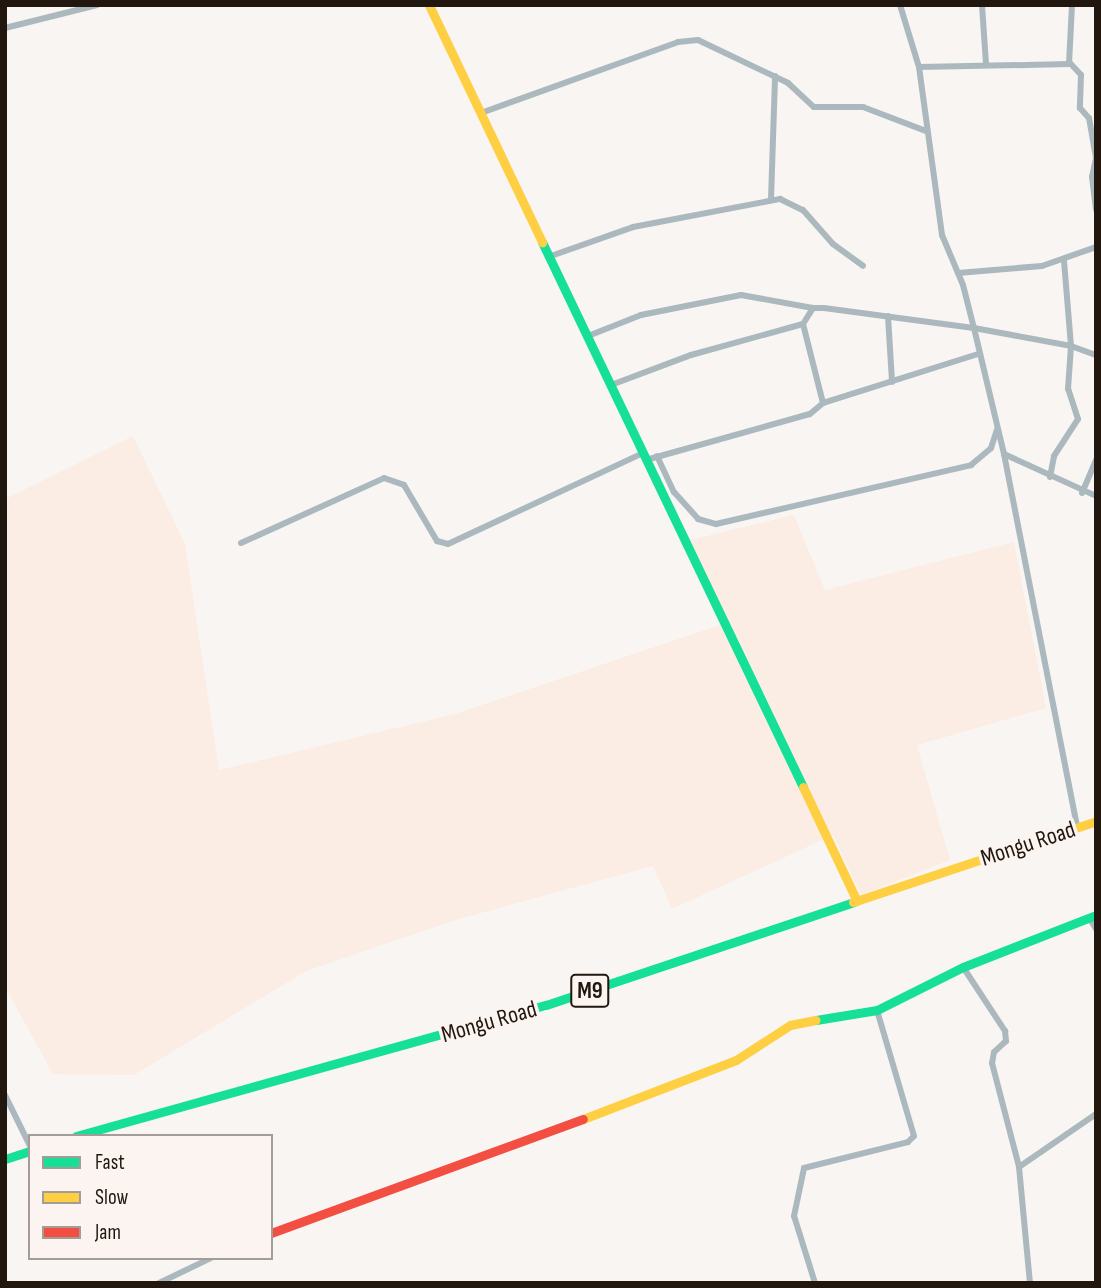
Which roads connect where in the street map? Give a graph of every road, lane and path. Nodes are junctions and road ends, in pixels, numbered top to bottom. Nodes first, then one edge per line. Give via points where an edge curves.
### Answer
1 (97, 5) edge
2 (429, 5) edge
3 (900, 5) edge
4 (982, 5) edge
5 (1072, 5) edge
6 (5, 28) edge
7 (1070, 63) junction
8 (986, 64) junction
9 (919, 67) junction
10 (775, 76) junction
11 (481, 113) junction
12 (926, 131) junction
13 (1096, 157) edge
14 (771, 200) junction
15 (1096, 209) edge
16 (1096, 247) edge
17 (548, 257) junction
18 (1064, 260) junction
19 (863, 266) dead end
20 (958, 273) junction
21 (813, 308) junction
22 (888, 316) junction
23 (803, 324) junction
24 (974, 328) junction
25 (588, 336) junction
26 (1071, 346) junction
27 (978, 354) junction
28 (1096, 355) edge
29 (892, 382) junction
30 (611, 385) junction
31 (823, 403) junction
32 (998, 428) junction
33 (1004, 454) junction
34 (645, 456) junction
35 (657, 456) junction
36 (1096, 460) edge
37 (1050, 477) junction
38 (1082, 493) junction
39 (1096, 496) edge
40 (241, 543) dead end
41 (1095, 823) edge
42 (1077, 827) junction
43 (858, 901) junction
44 (1093, 917) edge
45 (1096, 929) edge
46 (964, 967) junction
47 (877, 1010) junction
48 (5, 1095) edge
49 (1096, 1114) edge
50 (83, 1134) edge
51 (28, 1144) edge
52 (28, 1149) edge
53 (5, 1159) edge
54 (1019, 1167) junction
55 (273, 1232) edge
56 (207, 1260) edge
57 (159, 1283) edge
58 (815, 1283) edge
59 (1030, 1283) edge

1 - 6 street
2 - 11 street
3 - 9 street
4 - 8 street
5 - 7 street
7 - 8 street
7 - 13 street via 1082,75 1080,107 1089,118
8 - 9 street
9 - 12 street
10 - 11 street via 713,44 687,40
10 - 12 street via 814,107 863,107
10 - 14 street
11 - 17 street
12 - 20 street via 942,235
13 - 15 street via 1092,177
14 - 17 street via 633,227
14 - 19 street via 794,203 833,244
16 - 18 street
17 - 25 street
18 - 20 street
18 - 26 street
20 - 24 street
21 - 22 street
21 - 23 street
21 - 25 street via 741,295 640,314
22 - 24 street
22 - 29 street
23 - 30 street via 691,355
23 - 31 street
24 - 26 street
24 - 27 street
25 - 30 street
26 - 28 street
26 - 37 street via 1068,389 1078,419 1054,456
27 - 29 street
27 - 32 street
29 - 31 street
30 - 34 street
31 - 35 street via 810,414
32 - 33 street
32 - 35 street via 991,448 971,465 716,524 698,519 674,492
33 - 37 street
33 - 42 street
34 - 35 street
34 - 40 street via 448,544 437,541 404,485 384,478
34 - 43 street
36 - 38 street
37 - 38 street
38 - 39 street
41 - 42 street, Mongu Road / M9
42 - 43 street, Mongu Road / M9
43 - 50 street, Mongu Road / M9 via 492,1022
44 - 45 street
44 - 46 street
46 - 47 street
46 - 54 street via 1005,1031 1006,1041 994,1052 992,1063
47 - 55 street via 790,1025 736,1060 695,1079
47 - 58 street via 914,1136 908,1142 804,1168 794,1216
48 - 51 street
49 - 54 street
52 - 53 street
54 - 59 street
56 - 57 street

